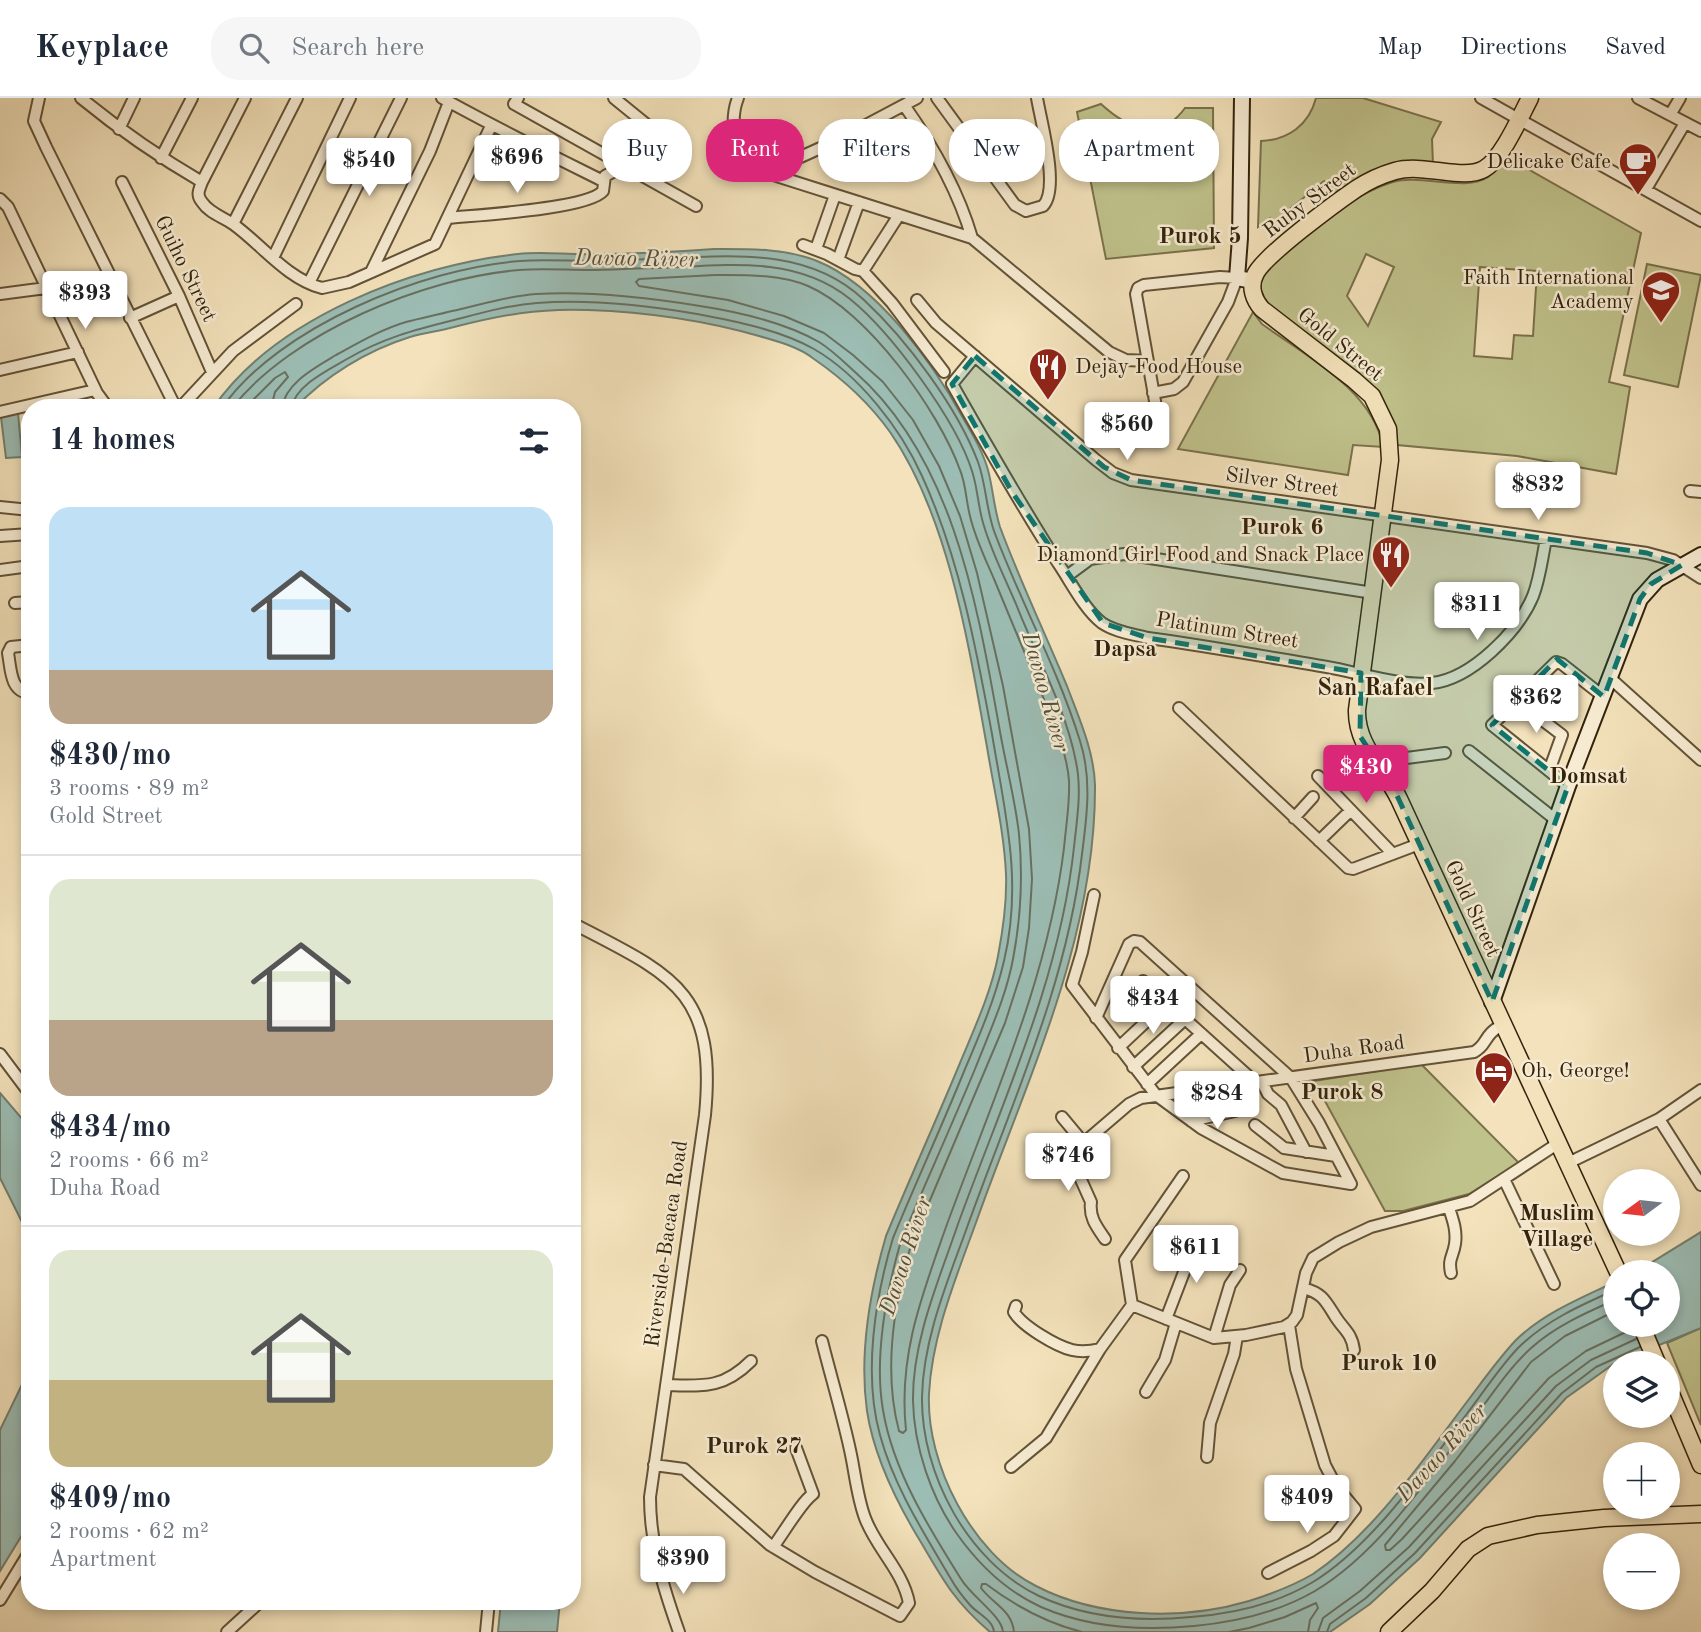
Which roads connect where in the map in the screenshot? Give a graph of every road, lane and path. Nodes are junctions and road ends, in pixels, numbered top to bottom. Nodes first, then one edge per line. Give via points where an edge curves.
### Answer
1 (39, 98) edge
2 (81, 98) edge
3 (134, 98) edge
4 (192, 98) edge
5 (245, 98) edge
6 (297, 98) edge
7 (350, 98) edge
8 (401, 98) edge
9 (614, 98) edge
10 (738, 98) edge
11 (917, 98) edge
12 (937, 98) edge
13 (1037, 98) edge
14 (1242, 98) edge
15 (1481, 98) edge
16 (1530, 98) edge
17 (1638, 98) edge
18 (1680, 98) edge
19 (445, 100) edge
20 (516, 101) edge
21 (904, 105) junction
22 (1670, 115) junction
23 (1519, 118) junction
24 (640, 119) edge
25 (735, 119) edge
26 (1685, 123) junction
27 (491, 126) junction
28 (119, 129) junction
29 (1701, 131) edge
30 (602, 152) edge
31 (804, 155) edge
32 (161, 158) junction
33 (602, 181) edge
34 (202, 182) junction
35 (603, 182) edge
36 (654, 182) edge
37 (794, 182) edge
38 (122, 183) dead end
39 (1646, 189) junction
40 (835, 195) junction
41 (0, 199) edge
42 (859, 202) junction
43 (696, 206) dead end
44 (899, 215) junction
45 (448, 218) junction
46 (1701, 220) edge
47 (233, 224) junction
48 (972, 238) junction
49 (803, 245) dead end
50 (816, 249) junction
51 (273, 258) junction
52 (838, 260) junction
53 (863, 271) junction
54 (371, 272) junction
55 (1245, 280) junction
56 (309, 283) junction
57 (46, 288) junction
58 (0, 294) edge
59 (179, 296) junction
60 (917, 300) dead end
61 (296, 304) dead end
62 (130, 318) junction
63 (78, 352) junction
64 (975, 356) junction
65 (1148, 360) junction
66 (0, 370) edge
67 (212, 372) junction
68 (944, 372) dead end
69 (96, 390) junction
70 (1153, 393) junction
71 (57, 399) edge
72 (102, 399) edge
73 (173, 399) edge
74 (186, 399) edge
75 (21, 407) edge
76 (0, 412) edge
77 (1158, 418) dead end
78 (0, 508) edge
79 (21, 509) edge
80 (1383, 517) junction
81 (21, 535) edge
82 (0, 536) edge
83 (1546, 539) junction
84 (1701, 555) edge
85 (1682, 565) junction
86 (21, 567) edge
87 (0, 570) edge
88 (1067, 576) junction
89 (1701, 578) edge
90 (1373, 593) junction
91 (15, 603) dead end
92 (21, 603) edge
93 (21, 646) edge
94 (1362, 673) junction
95 (1610, 678) junction
96 (21, 691) edge
97 (1604, 697) junction
98 (1517, 700) junction
99 (1179, 708) dead end
100 (1469, 751) dead end
101 (1445, 753) dead end
102 (1701, 760) edge
103 (1376, 762) junction
104 (1549, 771) junction
105 (1318, 776) dead end
106 (1568, 786) junction
107 (1313, 797) dead end
108 (1350, 811) junction
109 (1294, 818) junction
110 (1556, 820) junction
111 (1319, 841) junction
112 (1419, 844) junction
113 (1393, 854) junction
114 (1094, 895) dead end
115 (581, 928) edge
116 (1143, 981) dead end
117 (1167, 1002) junction
118 (1492, 1002) junction
119 (1096, 1018) junction
120 (1185, 1019) junction
121 (1503, 1025) junction
122 (1201, 1034) junction
123 (1118, 1048) junction
124 (0, 1054) edge
125 (1133, 1067) junction
126 (1291, 1078) junction
127 (21, 1082) edge
128 (1259, 1082) junction
129 (1147, 1084) junction
130 (1701, 1090) edge
131 (1156, 1095) junction
132 (1235, 1111) dead end
133 (1062, 1117) dead end
134 (1659, 1119) junction
135 (1191, 1121) junction
136 (1255, 1125) dead end
137 (1082, 1142) junction
138 (1557, 1144) junction
139 (1306, 1152) junction
140 (1336, 1156) junction
141 (1566, 1164) junction
142 (1184, 1176) dead end
143 (1504, 1179) junction
144 (1701, 1185) edge
145 (1449, 1208) junction
146 (1105, 1239) dead end
147 (1192, 1241) dead end
148 (1611, 1260) edge
149 (1240, 1270) dead end
150 (1451, 1273) dead end
151 (1554, 1284) dead end
152 (1303, 1289) junction
153 (1132, 1305) junction
154 (1016, 1306) dead end
155 (1171, 1321) junction
156 (1289, 1325) junction
157 (1237, 1336) junction
158 (1214, 1338) junction
159 (822, 1341) dead end
160 (1100, 1349) junction
161 (1354, 1350) dead end
162 (751, 1361) dead end
163 (666, 1385) junction
164 (1146, 1392) dead end
165 (1680, 1415) edge
166 (796, 1448) dead end
167 (1207, 1457) dead end
168 (653, 1465) junction
169 (1701, 1465) edge
170 (1010, 1467) dead end
171 (1701, 1514) edge
172 (773, 1547) junction
173 (21, 1566) edge
174 (1268, 1573) dead end
175 (0, 1600) edge
176 (251, 1610) edge
177 (488, 1610) edge
178 (227, 1632) edge
179 (486, 1632) edge
180 (679, 1632) edge
181 (1390, 1632) edge

1 - 62 street via 36,125
2 - 28 street
3 - 28 street
4 - 32 street
5 - 34 street
6 - 47 street
7 - 51 street
8 - 56 street
9 - 24 street
10 - 25 street
11 - 21 street
12 - 13 street via 1015,205 1026,211 1043,206 1050,194
14 - 55 street
15 - 23 street
16 - 23 main road, Ruby Street
17 - 22 street
18 - 22 street
19 - 27 street
19 - 54 street via 410,195
20 - 30 street
21 - 31 street
21 - 48 street via 941,163
22 - 26 street
23 - 39 street
23 - 55 main road, Ruby Street via 1485,169 1465,174 1406,169 1376,178 1345,197
26 - 29 street
26 - 39 street
27 - 33 street
27 - 45 street
28 - 32 street
32 - 34 street
34 - 47 street via 200,201
35 - 45 street via 603,191 591,199
36 - 43 street
37 - 40 street
38 - 59 street, Guiho Street
39 - 46 street
40 - 42 street
40 - 50 street
41 - 57 street
42 - 44 street
42 - 52 street
44 - 48 street
44 - 53 street
45 - 54 street via 435,244
47 - 51 street
48 - 65 street via 1109,352 1126,360
49 - 50 street
50 - 52 street
51 - 56 street
52 - 53 street
53 - 68 street
54 - 56 street via 325,288
55 - 65 street via 1220,277 1138,288
55 - 70 street via 1183,382
55 - 80 main road, Gold Street via 1262,309 1354,380 1376,403 1391,448
57 - 58 street
57 - 63 street
59 - 62 street
59 - 67 street, Guiho Street
60 - 64 street, Silver Street via 929,317
61 - 67 street
62 - 73 street
63 - 66 street
63 - 69 street
64 - 80 street, Silver Street via 1104,467 1122,477
64 - 88 street, Platinum Street via 952,384
65 - 70 street
67 - 74 street
69 - 71 street
69 - 72 street
70 - 77 street
75 - 76 street
78 - 79 street
80 - 83 street, Silver Street
80 - 90 main road, Gold Street
81 - 82 street
83 - 85 street, Silver Street via 1647,553
83 - 94 street, Platinum Street via 1532,598 1514,626 1478,663 1464,673 1432,683
84 - 85 street
85 - 89 street, Silver Street
85 - 95 street via 1646,590
86 - 87 street
88 - 90 street via 1090,559 1124,554
88 - 94 street, Platinum Street via 1095,616 1114,628 1148,638
90 - 94 main road, Gold Street
91 - 92 street
93 - 96 street via 11,647 8,653 14,685
94 - 103 main road, Gold Street via 1358,729
95 - 97 street
95 - 102 street
97 - 98 street via 1558,662
97 - 106 street
98 - 104 street via 1562,735
98 - 104 street via 1492,725
99 - 109 street
100 - 110 street
101 - 103 street
103 - 112 main road, Gold Street
104 - 106 street
105 - 108 street
106 - 110 street
107 - 109 street
108 - 111 street
108 - 113 street
109 - 111 street
110 - 118 street
111 - 113 street via 1350,870
112 - 113 street
112 - 118 main road, Gold Street
114 - 119 street via 1072,982
115 - 163 street, Riverside-Bacaca Road via 673,982 691,1004 702,1031 706,1108
116 - 117 street
117 - 120 street
117 - 123 street
118 - 121 main road, Gold Street
119 - 123 street
119 - 126 street via 1129,944 1137,941
120 - 122 street
120 - 125 street
121 - 126 street, Duha Road via 1490,1031 1474,1052
121 - 138 main road, Gold Street
122 - 128 street
122 - 129 street
123 - 125 street
124 - 127 street
125 - 129 street
126 - 128 street, Duha Road
126 - 140 street
128 - 131 street, Duha Road
128 - 139 street via 1281,1105
129 - 131 street
130 - 134 street
131 - 135 street
131 - 137 street, Duha Road via 1132,1102
132 - 135 street
133 - 137 street
134 - 141 street
134 - 144 street
135 - 140 street via 1283,1173 1351,1184
136 - 139 street via 1284,1148
137 - 146 street via 1077,1173 1091,1202 1091,1217
138 - 141 main road, Gold Street
138 - 143 street
139 - 140 street
141 - 148 main road, Gold Street
142 - 153 street via 1125,1260
143 - 145 street via 1470,1201
143 - 151 street
145 - 150 street via 1455,1227
145 - 152 street via 1371,1227 1339,1242 1311,1261
147 - 155 street
149 - 158 street via 1230,1285
152 - 156 street via 1297,1315
152 - 161 street via 1326,1300 1351,1335
153 - 155 street
153 - 160 street
154 - 160 street via 1016,1316 1037,1333 1071,1350
155 - 158 street
155 - 164 street via 1165,1360
156 - 157 street
156 - 174 street via 1296,1369 1325,1465 1355,1509 1334,1536
157 - 158 street
157 - 167 street via 1210,1423
159 - 172 street via 863,1515 909,1603 900,1616
160 - 170 street via 1045,1438
162 - 163 street via 717,1384
163 - 168 street, Riverside-Bacaca Road
165 - 169 main road
166 - 172 street via 813,1494
168 - 172 street via 684,1469
168 - 180 street, Riverside-Bacaca Road via 653,1543
171 - 181 main road via 1604,1518 1488,1536 1468,1549
173 - 175 street
176 - 178 street
177 - 179 street

